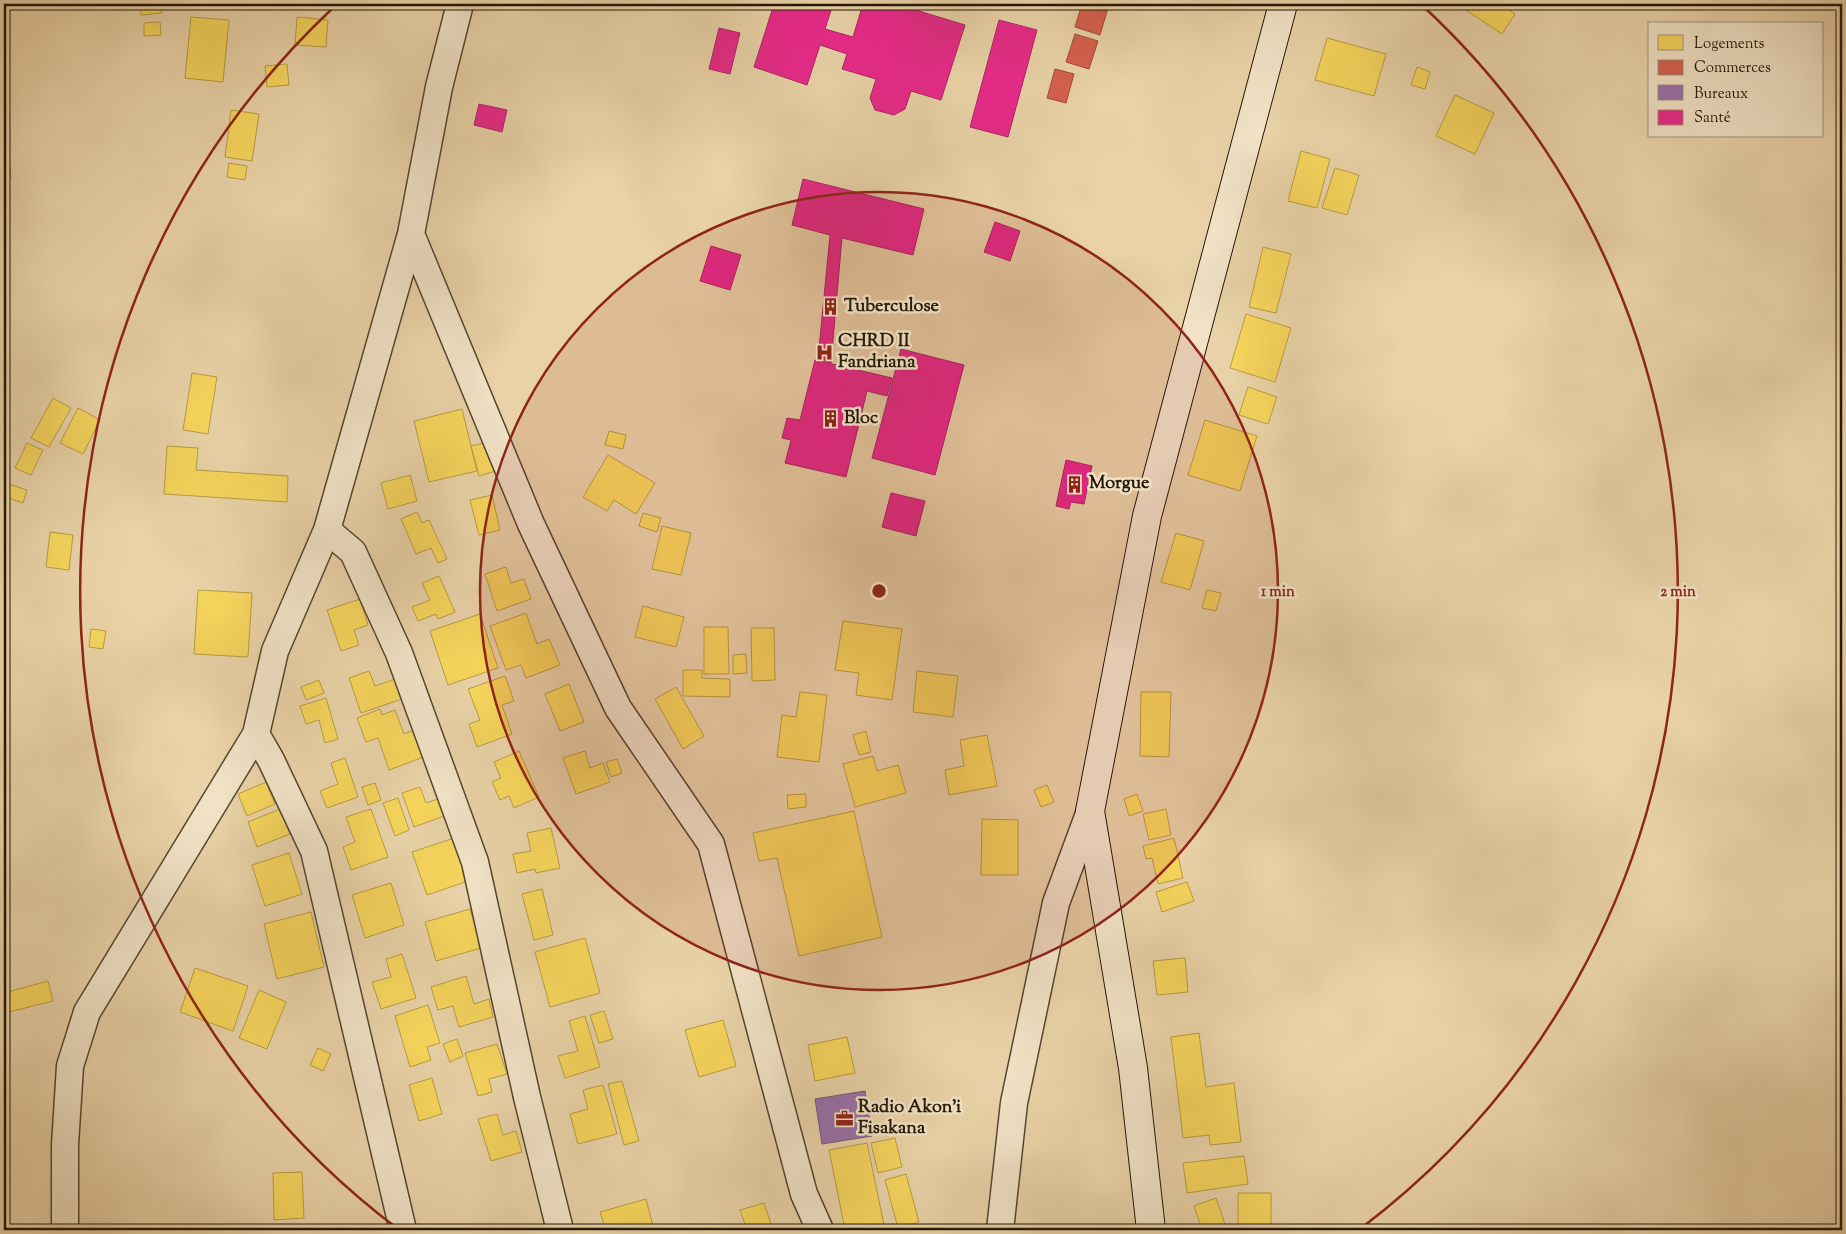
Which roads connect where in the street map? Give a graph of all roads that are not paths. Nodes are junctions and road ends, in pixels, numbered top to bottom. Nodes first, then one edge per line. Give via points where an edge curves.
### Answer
1 (460, 4) edge
2 (1284, 4) edge
3 (411, 234) junction
4 (327, 530) junction
5 (256, 734) junction
6 (1090, 811) junction
7 (65, 1230) edge
8 (402, 1230) edge
9 (560, 1230) edge
10 (820, 1230) edge
11 (1000, 1230) edge
12 (1151, 1230) edge

1 - 3 street via 439,87
2 - 6 street via 1148,516
3 - 4 street
3 - 10 street via 531,524 618,708 711,844 804,1194
4 - 5 street via 275,650
4 - 9 street via 353,552 399,653 475,862
5 - 7 street via 87,1012 70,1066 65,1145
5 - 8 street via 314,851
6 - 11 street via 1056,903 1014,1102
6 - 12 street via 1133,1068

